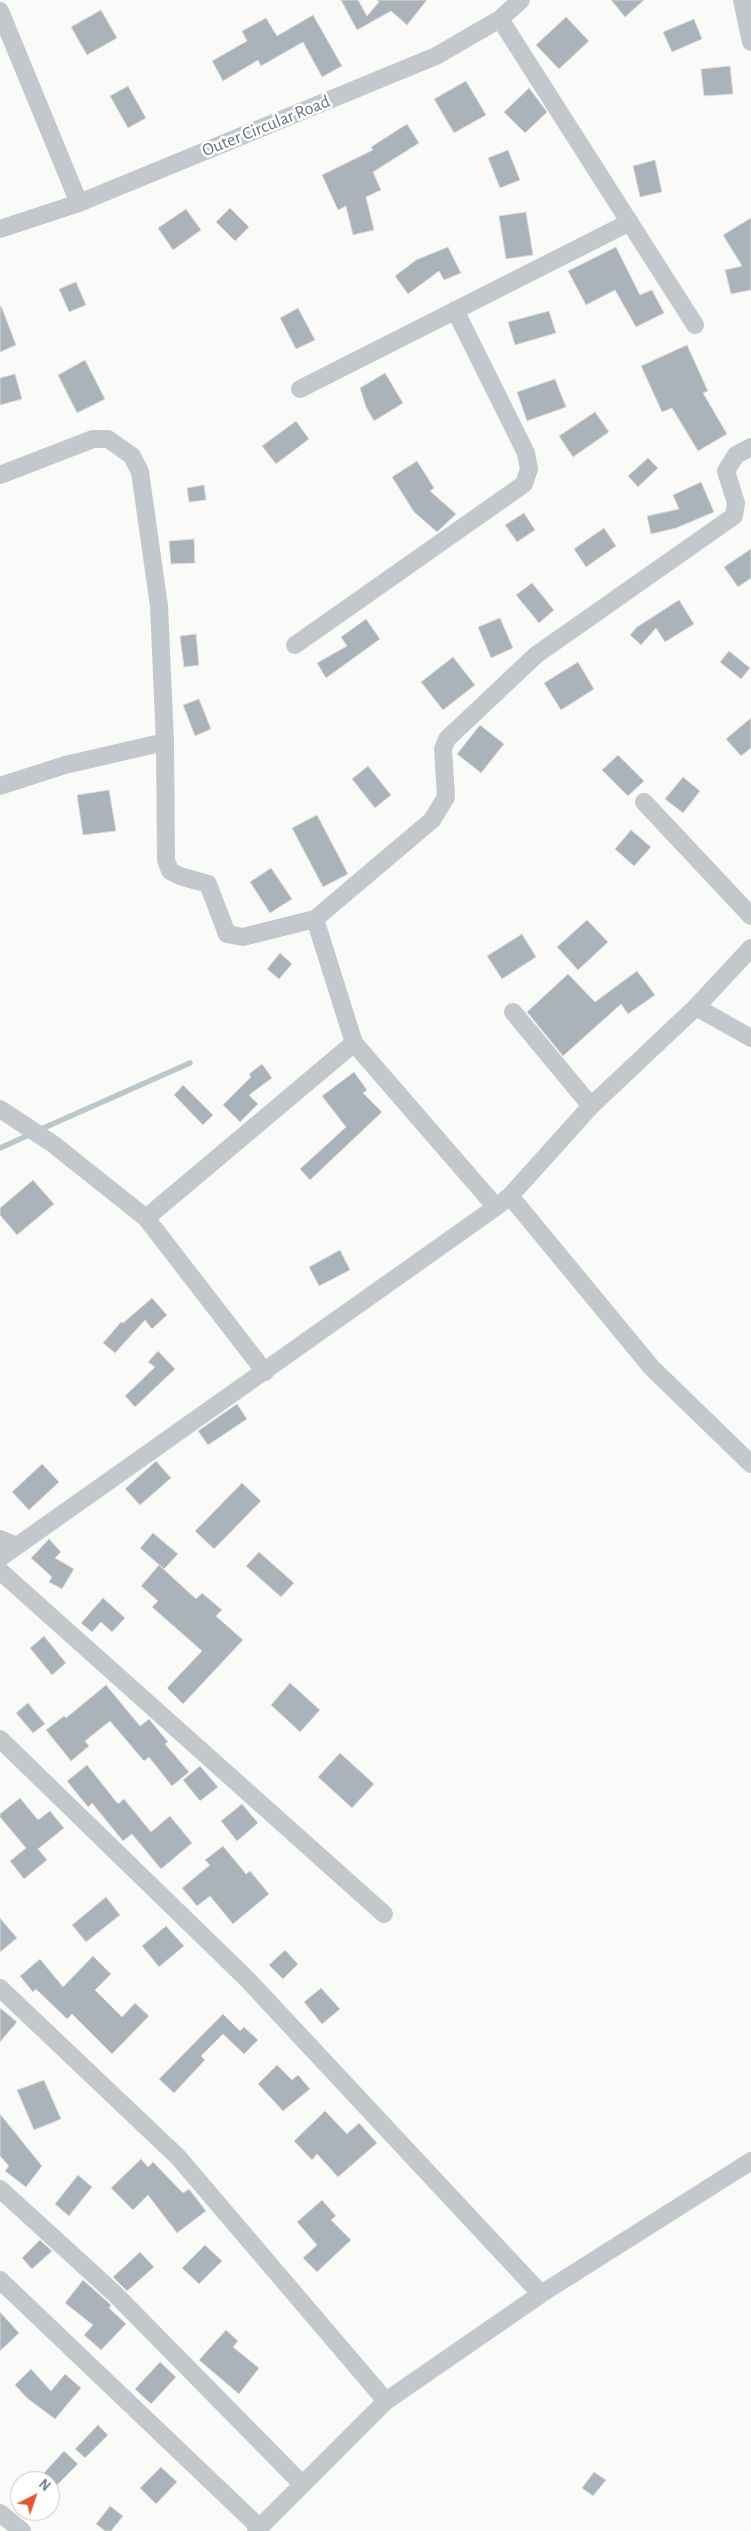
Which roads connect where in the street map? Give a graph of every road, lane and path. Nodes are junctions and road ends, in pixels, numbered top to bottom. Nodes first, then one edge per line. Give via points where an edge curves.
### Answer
1 (521, 0) edge
2 (742, 0) edge
3 (0, 11) edge
4 (500, 19) junction
5 (751, 42) edge
6 (78, 203) junction
7 (630, 222) junction
8 (0, 229) edge
9 (455, 310) junction
10 (695, 325) dead end
11 (300, 389) dead end
12 (751, 448) edge
13 (0, 475) edge
14 (295, 645) dead end
15 (165, 742) junction
16 (0, 786) edge
17 (644, 802) dead end
18 (751, 916) edge
19 (315, 919) junction
20 (751, 948) edge
21 (696, 1007) junction
22 (513, 1012) dead end
23 (751, 1038) edge
24 (354, 1043) junction
25 (591, 1106) junction
26 (3, 1111) edge
27 (510, 1196) junction
28 (496, 1207) junction
29 (146, 1218) junction
30 (265, 1372) junction
31 (751, 1464) edge
32 (0, 1539) edge
33 (17, 1546) junction
34 (0, 1558) edge
35 (0, 1571) edge
36 (0, 1739) edge
37 (384, 1914) dead end
38 (0, 1988) edge
39 (751, 2161) edge
40 (0, 2189) edge
41 (0, 2280) edge
42 (540, 2294) junction
43 (386, 2401) junction
44 (302, 2484) junction
45 (0, 2513) edge
46 (257, 2529) edge
47 (22, 2531) edge

1 - 4 street, Outer Circular Road
2 - 5 street
3 - 6 street
4 - 6 street, Outer Circular Road via 436,56
4 - 7 street
6 - 8 street, Outer Circular Road
7 - 9 street
7 - 10 street
9 - 11 street
9 - 14 street via 526,453 529,469 524,484
12 - 19 street via 736,455 726,471 736,503 734,516 536,655 446,739 443,749 446,797 432,820
13 - 15 street via 93,439 108,439 132,456 140,472 159,606
15 - 16 street via 65,765
15 - 19 street via 166,860 170,871 208,884 227,934 242,937
17 - 18 street
19 - 24 street
20 - 21 street
21 - 23 street
21 - 25 street
22 - 25 street
24 - 28 street
24 - 29 street
25 - 27 street
26 - 29 street via 52,1144
27 - 28 street
27 - 31 street via 652,1368
28 - 30 street
29 - 30 street
30 - 33 street
32 - 33 street
33 - 34 street
35 - 37 street
36 - 42 street via 247,1979
38 - 43 street via 178,2158
39 - 42 street
40 - 44 street via 114,2294
41 - 46 street
42 - 43 street
43 - 44 street
44 - 46 street
45 - 47 street

